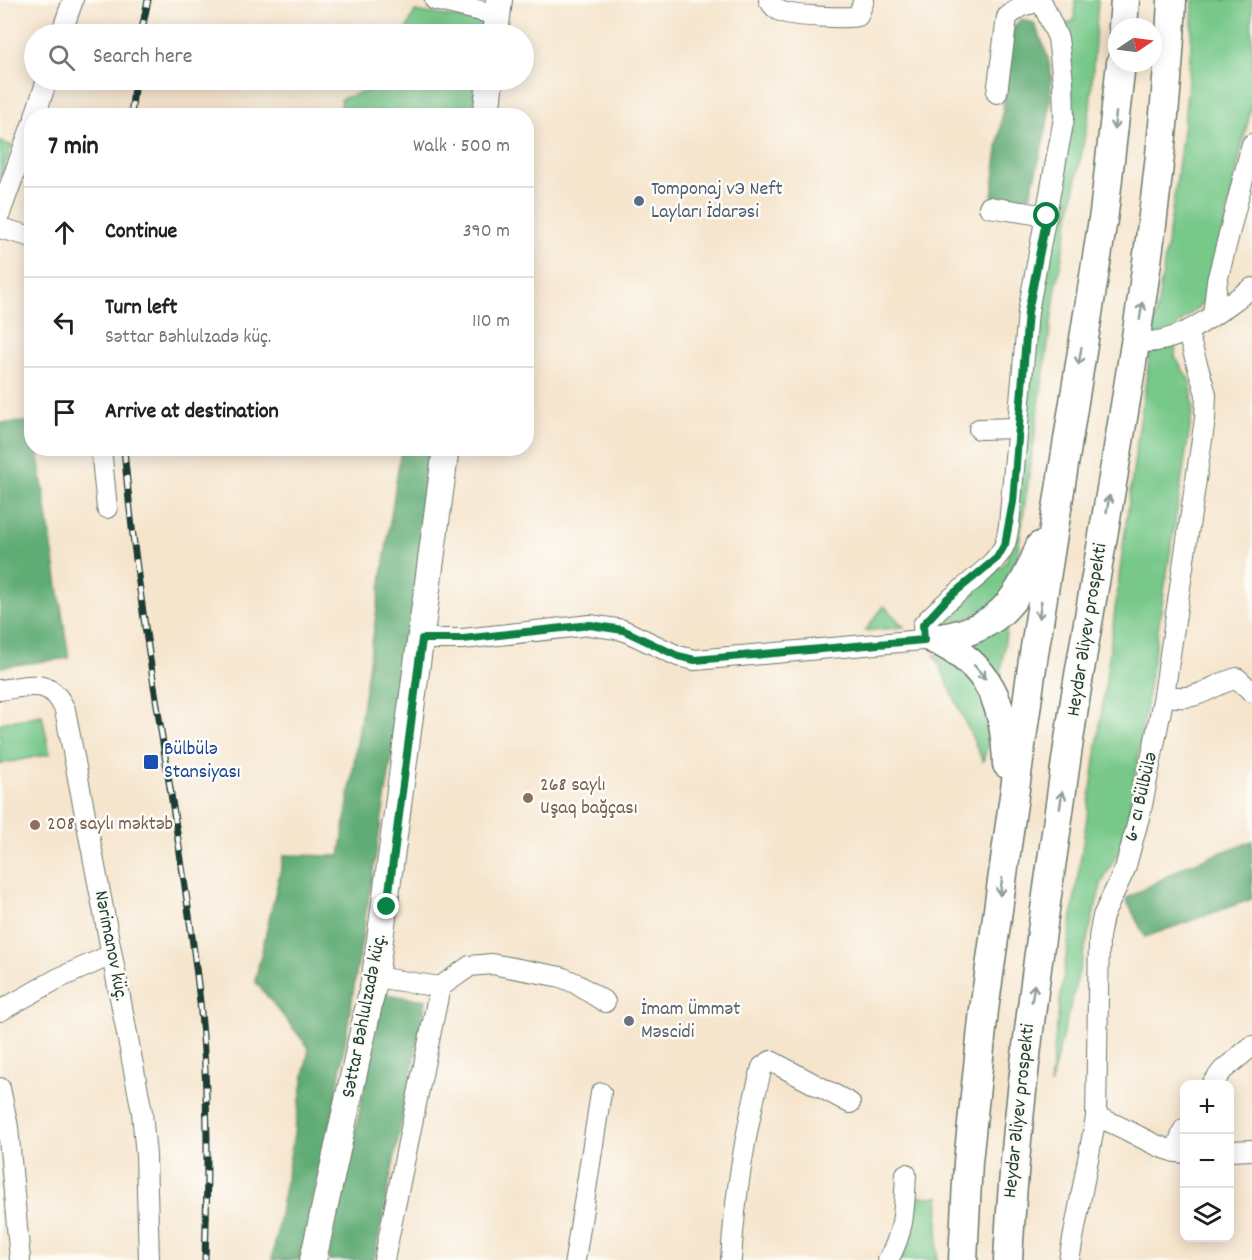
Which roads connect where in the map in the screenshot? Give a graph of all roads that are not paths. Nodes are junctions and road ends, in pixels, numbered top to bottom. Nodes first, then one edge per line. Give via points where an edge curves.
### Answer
1 (73, 0) edge
2 (435, 0) edge
3 (770, 0) edge
4 (864, 0) edge
5 (1041, 0) edge
6 (1125, 0) edge
7 (1172, 0) edge
8 (498, 16) edge
9 (1124, 18) edge
10 (65, 24) edge
11 (1120, 72) edge
12 (43, 90) edge
13 (489, 90) edge
14 (997, 93) dead end
15 (37, 108) edge
16 (487, 108) edge
17 (1252, 144) edge
18 (24, 147) edge
19 (989, 207) dead end
20 (0, 213) edge
21 (1047, 216) junction
22 (0, 228) edge
23 (24, 235) edge
24 (1252, 288) edge
25 (1213, 315) junction
26 (1187, 332) junction
27 (1136, 342) junction
28 (1069, 425) junction
29 (1018, 428) junction
30 (979, 429) dead end
31 (102, 456) edge
32 (445, 456) edge
33 (107, 508) dead end
34 (422, 639) junction
35 (928, 640) junction
36 (0, 690) edge
37 (1252, 692) edge
38 (1164, 694) junction
39 (1007, 843) junction
40 (111, 955) junction
41 (375, 977) junction
42 (440, 987) junction
43 (605, 1002) dead end
44 (0, 1011) edge
45 (1252, 1046) edge
46 (1215, 1080) edge
47 (0, 1088) edge
48 (601, 1094) dead end
49 (850, 1103) dead end
50 (1096, 1117) junction
51 (1252, 1150) edge
52 (1234, 1151) edge
53 (1180, 1152) edge
54 (906, 1174) dead end
55 (1074, 1258) edge
56 (20, 1260) edge
57 (148, 1260) edge
58 (313, 1260) edge
59 (384, 1260) edge
60 (575, 1260) edge
61 (731, 1260) edge
62 (888, 1260) edge
63 (963, 1260) edge
64 (1008, 1260) edge

1 - 10 street
2 - 8 street
3 - 4 street via 773,7 785,14 848,18 858,16
5 - 14 street via 1021,6 1007,17
5 - 21 street via 1058,38 1064,90 1064,118
6 - 9 highway
27 -> 7 highway, Heydər Əliyev prospekti via 1154,209
11 -> 28 highway via 1104,213
12 - 15 street
13 - 16 main road
17 - 25 street via 1217,281
18 - 20 street
19 - 21 street
21 - 29 street via 1028,312
22 - 23 street
24 - 25 street
25 - 26 street
26 - 27 street via 1155,344
26 - 38 street, 6- cı Bülbülə via 1206,394 1205,419
64 -> 27 highway, Heydər Əliyev prospekti via 1013,1163 1029,1020 1081,663
28 - 35 highway via 1045,535 1016,597 983,626
28 -> 39 highway
29 - 30 street
29 - 35 street via 1013,502 1005,544 997,558 932,613 923,625
31 - 33 street
32 - 34 main road, Səttar Bəhlulzadə küç.
34 - 35 street via 463,639 590,625 623,630 695,660
34 - 41 main road, Səttar Bəhlulzadə küç.
35 -> 39 highway via 963,654 987,680 997,700 1007,761
36 - 40 street, Nərimanov küç. via 39,685 49,689 62,704
37 - 38 street via 1237,678 1198,697
38 - 50 street, 6- cı Bülbülə via 1141,810 1125,869 1103,916 1099,937
39 -> 63 highway via 971,1139
40 - 44 street
40 - 57 street, Nərimanov küç. via 142,1112
41 - 42 street
41 - 58 main road, Səttar Bəhlulzadə küç.
42 - 43 street via 470,966 492,964 561,977
42 - 59 street
45 - 46 street
47 - 56 street via 8,1127
48 - 60 street
49 - 61 street via 771,1061 762,1067 745,1130
50 - 53 street via 1154,1145
50 - 55 street, 6- cı Bülbülə
51 - 52 street
54 - 62 street via 903,1227

